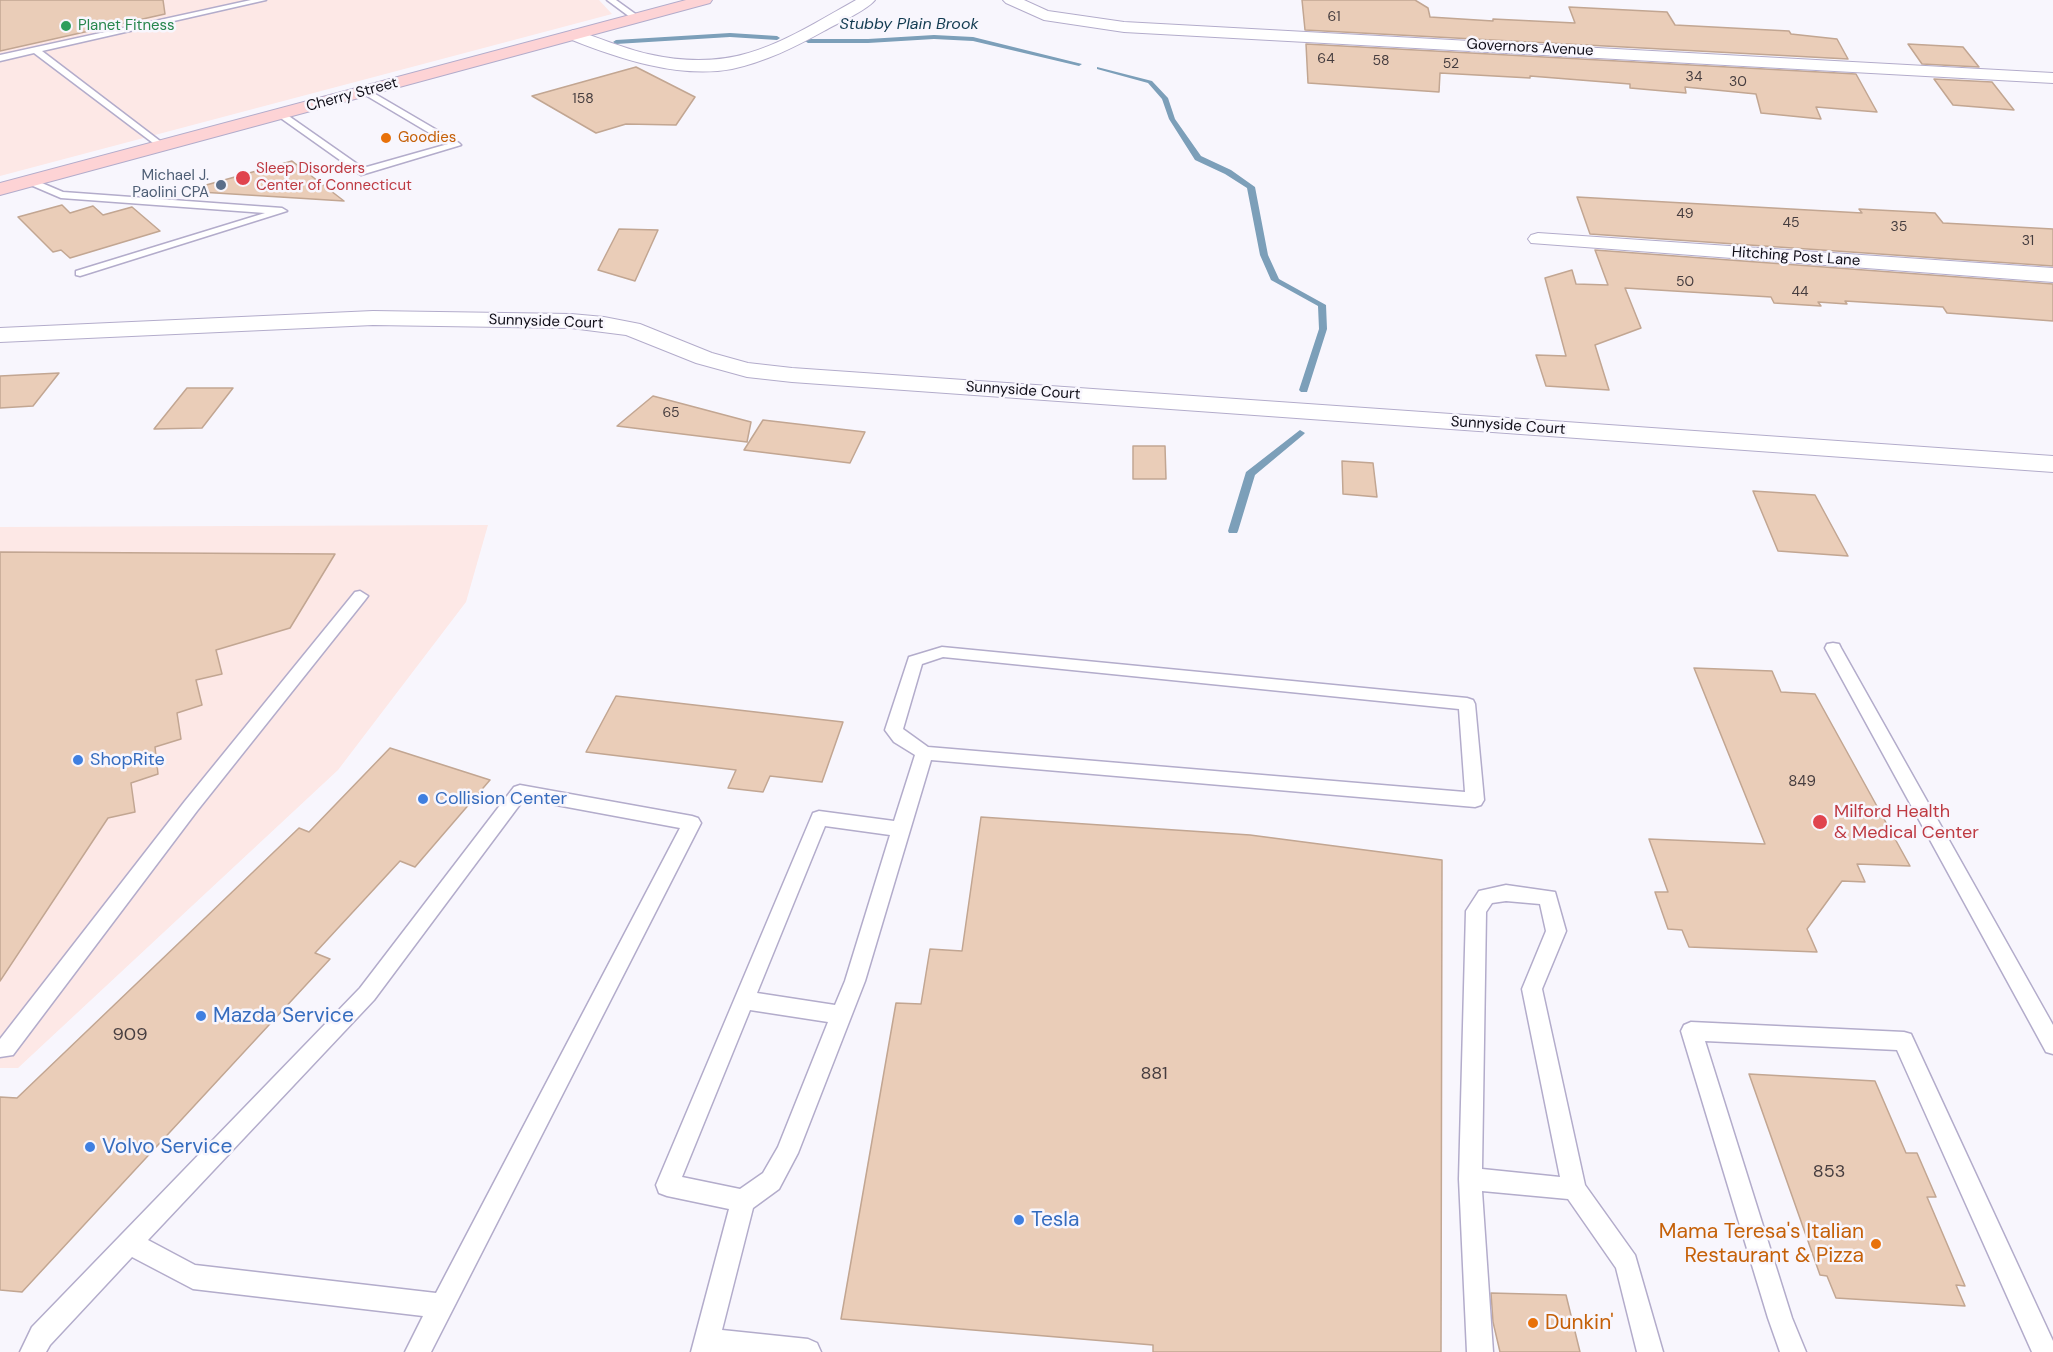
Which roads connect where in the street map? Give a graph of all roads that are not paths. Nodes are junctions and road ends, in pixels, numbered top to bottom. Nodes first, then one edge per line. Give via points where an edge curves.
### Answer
1 (262, 0) edge
2 (611, 0) edge
3 (704, 0) edge
4 (867, 0) edge
5 (1011, 0) edge
6 (637, 18) junction
7 (573, 35) junction
8 (35, 50) junction
9 (0, 58) edge
10 (2053, 78) edge
11 (365, 91) junction
12 (280, 114) junction
13 (160, 146) junction
14 (30, 181) junction
15 (0, 189) edge
16 (1538, 239) dead end
17 (80, 273) dead end
18 (2053, 275) edge
19 (0, 335) edge
20 (2053, 464) edge
21 (360, 596) dead end
22 (1833, 648) dead end
23 (924, 753) junction
24 (900, 829) junction
25 (745, 1000) junction
26 (842, 1015) junction
27 (2053, 1045) edge
28 (0, 1048) edge
29 (1470, 1179) junction
30 (1574, 1189) junction
31 (743, 1201) junction
32 (130, 1243) junction
33 (442, 1306) junction
34 (705, 1346) edge
35 (33, 1352) edge
36 (418, 1352) edge
37 (808, 1352) edge
38 (1480, 1352) edge
39 (1650, 1352) edge
40 (1793, 1352) edge
41 (2045, 1352) edge

1 - 8 lane
2 - 6 lane
3 - 6 main road, Cherry Street
4 - 7 street via 799,38 730,64 646,58 604,48
5 - 10 street, Governors Avenue via 1044,15 1124,27
6 - 7 main road, Cherry Street
7 - 11 main road, Cherry Street
8 - 9 lane
8 - 13 lane
11 - 12 main road, Cherry Street
11 - 12 lane via 456,145 361,172
12 - 13 main road, Cherry Street
13 - 14 main road, Cherry Street
14 - 15 main road, Cherry Street
14 - 17 lane via 61,195 282,211
16 - 18 street, Hitching Post Lane
19 - 20 street, Sunnyside Court via 373,318 593,323 632,329 736,367 792,375
21 - 28 lane via 191,806 6,1048
22 - 27 lane
23 - 23 lane via 982,758 1475,800 1467,704 942,652 915,661 894,730
23 - 24 lane
24 - 25 lane via 819,818
24 - 26 lane
25 - 26 lane
25 - 31 lane via 667,1185
26 - 31 lane via 787,1153 771,1181
29 - 30 lane
29 - 30 lane via 1476,910 1486,896 1506,893 1548,897 1556,931 1532,989
29 - 38 lane
30 - 39 lane via 1626,1263
31 - 34 lane
32 - 33 lane via 193,1277
32 - 33 lane via 367,994 520,792 692,823
32 - 35 lane via 41,1336
33 - 36 lane
34 - 37 lane
40 - 41 lane via 1691,1031 1904,1041

